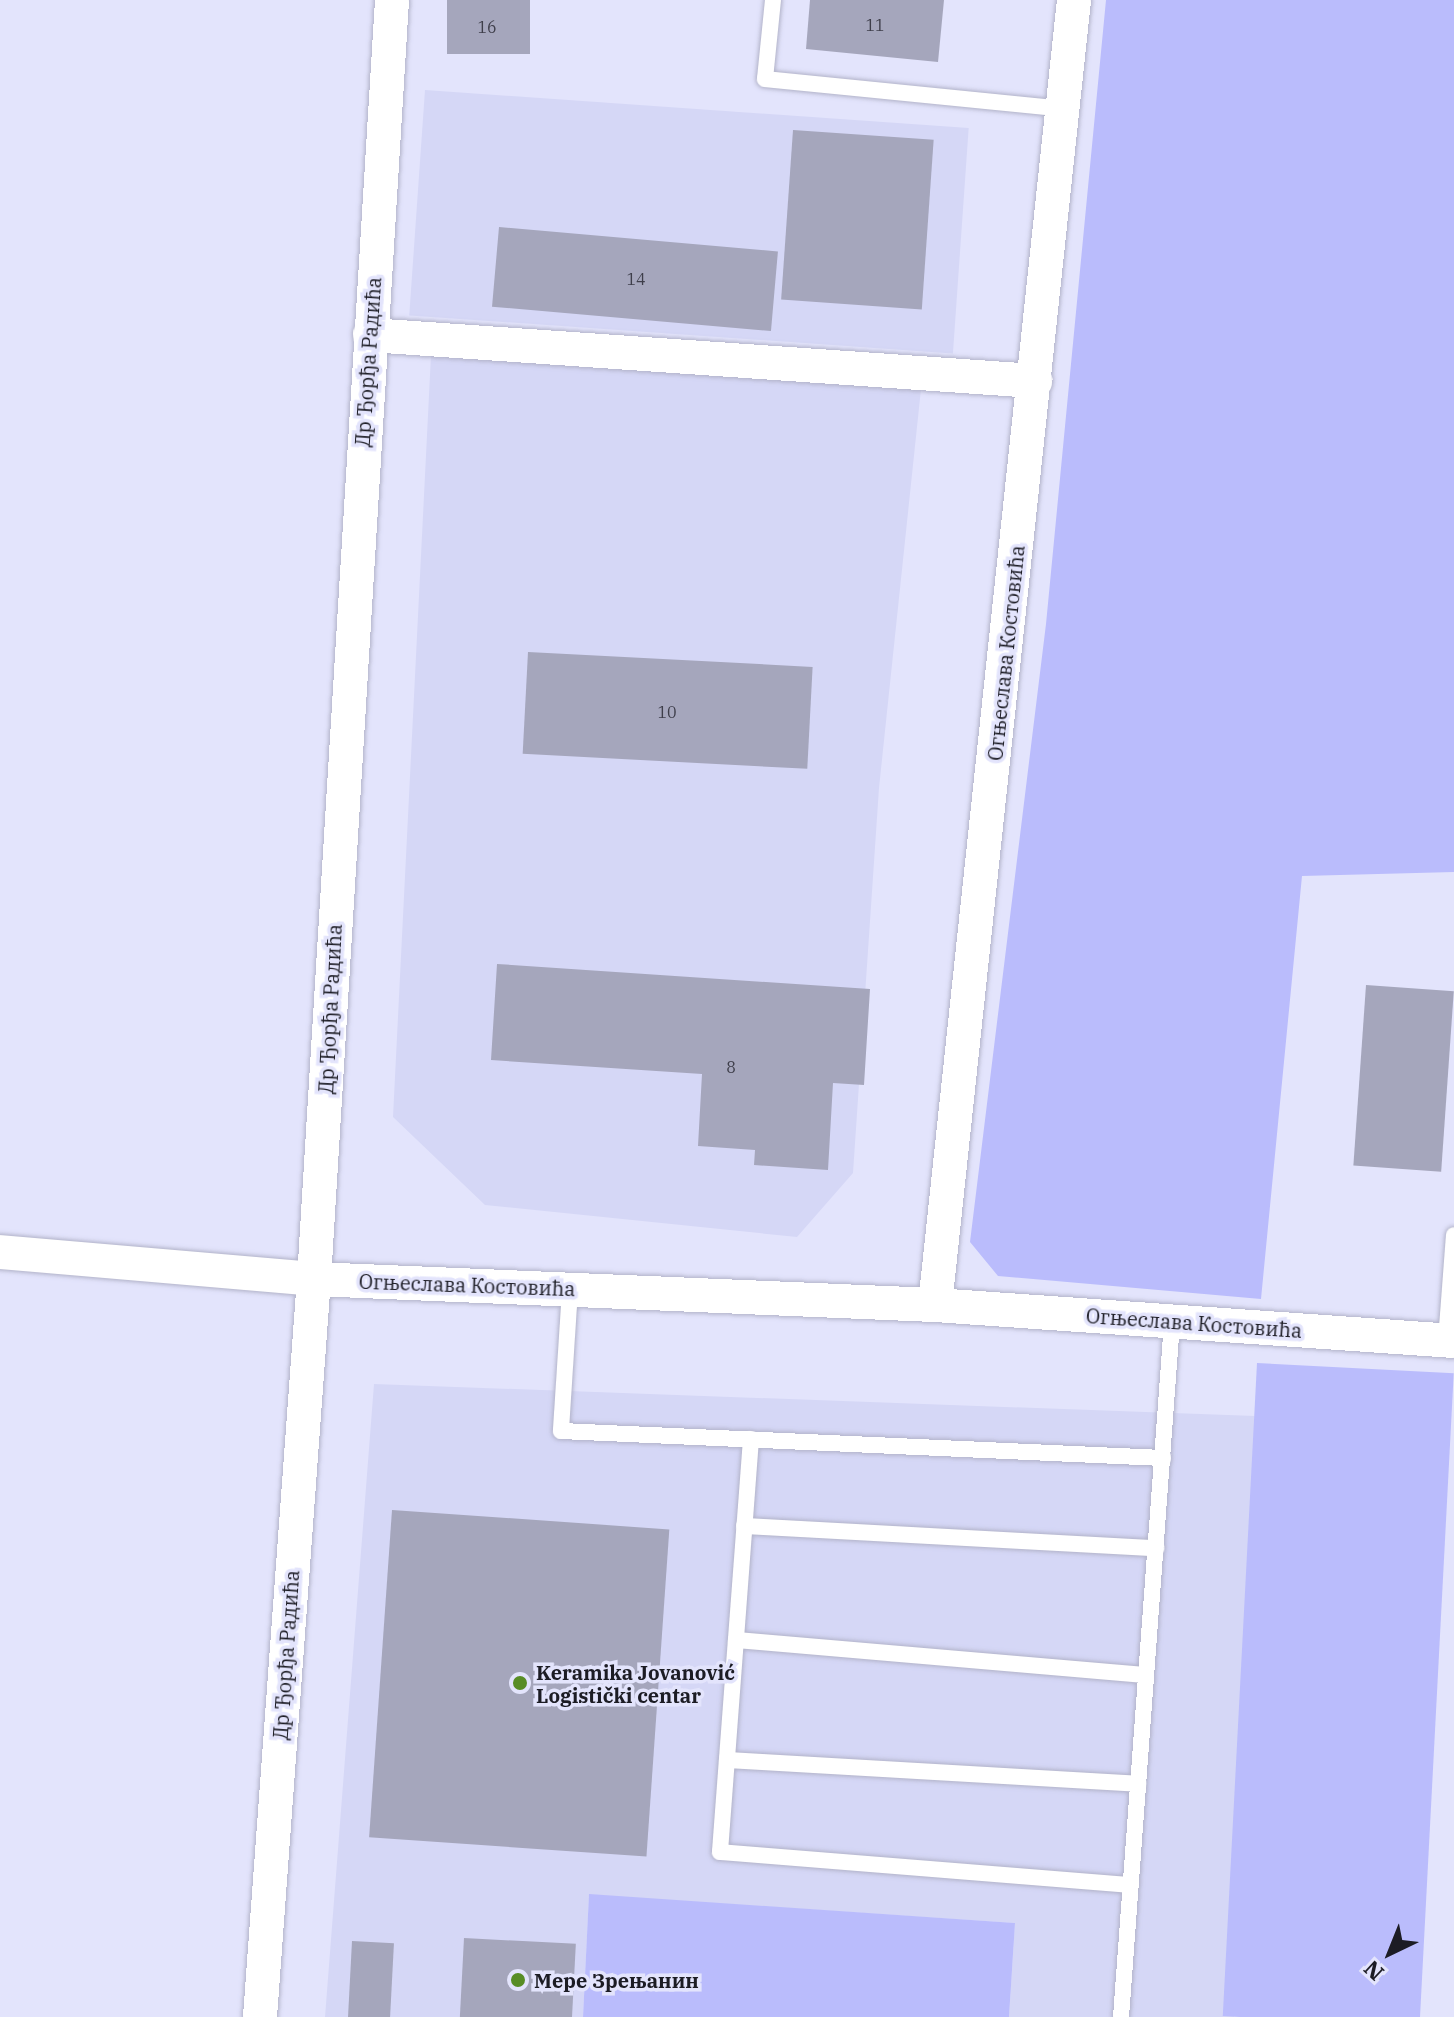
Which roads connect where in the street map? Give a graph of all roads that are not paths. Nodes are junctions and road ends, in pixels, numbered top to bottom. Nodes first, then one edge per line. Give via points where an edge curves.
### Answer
1 (392, 0) edge
2 (773, 0) edge
3 (1074, 0) edge
4 (1063, 109) junction
5 (370, 335) junction
6 (1035, 381) junction
7 (1454, 1235) edge
8 (0, 1252) edge
9 (314, 1279) junction
10 (570, 1290) junction
11 (935, 1305) junction
12 (1172, 1322) junction
13 (1450, 1341) edge
14 (751, 1439) junction
15 (1163, 1458) junction
16 (744, 1526) junction
17 (1156, 1548) junction
18 (736, 1640) junction
19 (1146, 1675) junction
20 (727, 1760) junction
21 (1138, 1784) junction
22 (1130, 1885) junction
23 (260, 2017) edge
24 (1121, 2017) edge

1 - 5 street, Др Ђорђа Радића
2 - 4 lane via 765,79
3 - 4 street, Огњеслава Костовића
4 - 6 street, Огњеслава Костовића
5 - 6 street
5 - 9 street, Др Ђорђа Радића
6 - 11 street, Огњеслава Костовића
7 - 13 lane
8 - 9 street, Огњеслава Костовића
9 - 10 street, Огњеслава Костовића
9 - 23 street, Др Ђорђа Радића
10 - 11 street, Огњеслава Костовића
10 - 14 lane via 561,1431
11 - 12 street, Огњеслава Костовића
12 - 13 street, Огњеслава Костовића
12 - 15 lane
14 - 15 lane
14 - 16 lane
15 - 17 lane
16 - 17 lane
16 - 18 lane
17 - 19 lane
18 - 19 lane
18 - 20 lane
19 - 21 lane
20 - 21 lane
20 - 22 lane via 720,1852
21 - 22 lane
22 - 24 lane

